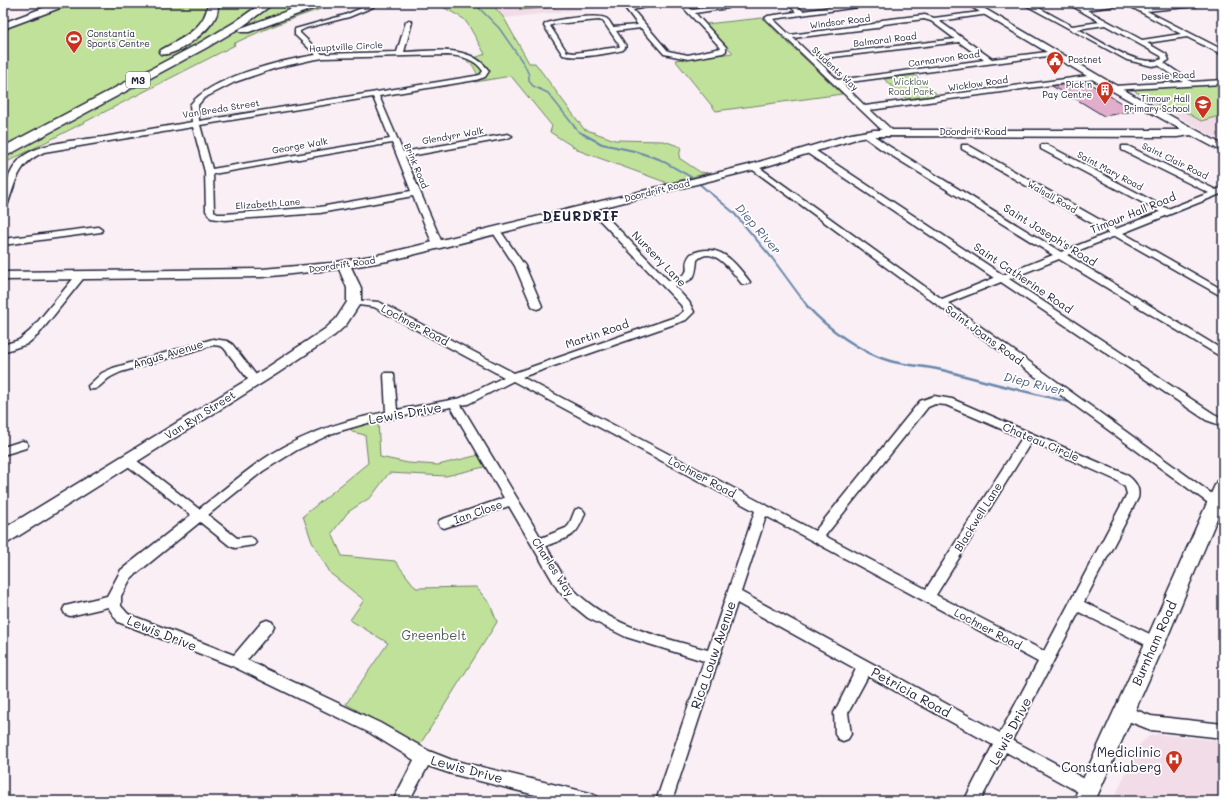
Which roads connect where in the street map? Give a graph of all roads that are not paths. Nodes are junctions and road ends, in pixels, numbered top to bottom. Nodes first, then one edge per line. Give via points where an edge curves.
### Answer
1 (55, 3) edge
2 (65, 3) edge
3 (213, 3) edge
4 (255, 3) edge
5 (269, 3) edge
6 (319, 3) edge
7 (658, 3) edge
8 (682, 3) edge
9 (724, 3) edge
10 (790, 3) edge
11 (872, 3) edge
12 (970, 3) edge
13 (1025, 3) edge
14 (1070, 3) edge
15 (1120, 3) edge
16 (1127, 3) edge
17 (846, 4) edge
18 (1196, 4) edge
19 (1174, 5) edge
20 (371, 6) dead end
21 (1081, 8) junction
22 (1141, 10) junction
23 (691, 12) junction
24 (801, 13) junction
25 (987, 13) junction
26 (933, 20) junction
27 (3, 22) edge
28 (409, 22) dead end
29 (1107, 23) junction
30 (3, 26) edge
31 (643, 26) junction
32 (1071, 28) junction
33 (611, 29) junction
34 (1187, 34) junction
35 (788, 37) junction
36 (961, 40) junction
37 (1141, 42) junction
38 (1055, 53) junction
39 (1223, 53) edge
40 (400, 54) junction
41 (320, 56) junction
42 (811, 58) junction
43 (991, 62) junction
44 (1159, 64) junction
45 (1095, 77) junction
46 (476, 78) joint
47 (836, 82) junction
48 (1223, 82) edge
49 (1191, 84) junction
50 (1114, 88) junction
51 (116, 92) junction
52 (375, 94) junction
53 (84, 99) junction
54 (864, 108) junction
55 (196, 124) junction
56 (889, 132) junction
57 (1192, 132) junction
58 (866, 134) junction
59 (508, 136) dead end
60 (395, 140) junction
61 (3, 142) edge
62 (965, 147) dead end
63 (1044, 147) dead end
64 (1125, 148) dead end
65 (1223, 149) edge
66 (810, 151) junction
67 (3, 152) edge
68 (401, 155) junction
69 (753, 167) junction
70 (209, 172) junction
71 (1219, 191) edge
72 (417, 193) junction
73 (3, 206) edge
74 (592, 207) junction
75 (1167, 212) junction
76 (98, 230) dead end
77 (496, 231) junction
78 (1116, 233) junction
79 (3, 242) edge
80 (438, 245) junction
81 (1061, 255) junction
82 (344, 266) junction
83 (81, 275) junction
84 (3, 276) edge
85 (1002, 278) junction
86 (745, 282) dead end
87 (667, 285) junction
88 (1223, 294) edge
89 (354, 302) junction
90 (940, 303) junction
91 (537, 306) dead end
92 (689, 312) joint
93 (3, 350) edge
94 (1223, 355) edge
95 (389, 375) dead end
96 (512, 376) junction
97 (255, 381) junction
98 (93, 386) dead end
99 (455, 404) junction
100 (392, 415) junction
101 (1223, 422) edge
102 (1028, 436) junction
103 (22, 445) dead end
104 (3, 451) edge
105 (128, 460) junction
106 (1219, 493) edge
107 (512, 500) junction
108 (762, 509) junction
109 (579, 513) dead end
110 (200, 515) junction
111 (444, 523) dead end
112 (3, 537) edge
113 (817, 538) junction
114 (250, 542) dead end
115 (538, 544) junction
116 (734, 595) junction
117 (928, 597) junction
118 (113, 600) junction
119 (1076, 604) junction
120 (70, 610) dead end
121 (267, 626) dead end
122 (1155, 644) junction
123 (712, 657) junction
124 (1047, 660) junction
125 (237, 662) junction
126 (865, 667) junction
127 (1124, 712) junction
128 (1223, 731) edge
129 (843, 734) dead end
130 (1004, 743) junction
131 (424, 757) junction
132 (1086, 795) edge
133 (401, 801) edge
134 (590, 801) edge
135 (664, 801) edge
136 (972, 801) edge

1 - 27 main road
2 - 30 main road
3 - 53 highway via 212,15 197,31
4 - 53 highway, M3 via 190,44
5 - 51 highway, M3 via 216,38
6 - 51 highway via 249,28
7 - 31 street via 630,8
8 - 23 street
9 - 23 street via 726,7
10 - 24 street
11 - 17 street
12 - 25 street
13 - 32 street
14 - 21 street
15 - 21 street
16 - 22 street
17 - 24 street
18 - 19 street
19 - 22 street
20 - 41 street via 349,16 297,30 297,34
21 - 29 street
22 - 34 street
23 - 31 street via 724,51 688,57 663,51
24 - 35 street, Students Way via 768,18
25 - 26 street, Windsor Road
25 - 38 street
26 - 35 street, Windsor Road via 925,17 882,22 876,26
26 - 36 street
28 - 40 street
29 - 32 street
29 - 37 street
31 - 33 street
32 - 44 street via 1129,60
33 - 33 street via 623,46 621,49 570,55 563,53 547,25 553,22 599,18 605,20
34 - 37 street
34 - 39 street
35 - 42 street, Students Way
36 - 42 street, Balmoral Road
36 - 43 street
37 - 44 street via 1164,55 1166,60
38 - 43 street, Carnarvon Road
38 - 45 street
40 - 41 street, Hauptville Circle
40 - 46 street, Hauptville Circle via 447,53 468,56 481,62 486,70 484,75
41 - 55 street, Hauptville Circle via 253,73 208,91 199,96 194,105
42 - 47 street, Students Way
43 - 47 street, Carnarvon Road
44 - 49 street
45 - 50 street
45 - 54 street, Wicklow Road
46 - 52 street, Van Breda Street
47 - 54 street, Students Way
48 - 49 street, Dessie Road
49 - 50 street, Dessie Road
50 - 57 street
51 - 67 highway, M3
52 - 55 street, Van Breda Street
52 - 60 street, Brink Road
53 - 61 highway, M3
54 - 56 street, Students Way
55 - 70 street, Elizabeth Lane
55 - 73 street, Van Breda Street via 54,147 34,153 19,164
56 - 57 street, Doordrift Road
56 - 58 street, Doordrift Road
57 - 65 street
58 - 66 street, Doordrift Road
58 - 81 street, Saint Joseph's Road
59 - 68 street, Glendyrr Walk
60 - 68 street, Brink Road
60 - 70 street, George Walk
62 - 78 street, Walsall Road
63 - 75 street, Saint Mary Road
64 - 71 street, Saint Clair Road
66 - 69 street, Doordrift Road
66 - 85 street, Saint Catherine Road
68 - 72 street, Brink Road
69 - 74 street, Doordrift Road
69 - 90 street, Saint Joans Road
70 - 72 street, Elizabeth Lane via 210,211 221,217 320,210
71 - 75 street, Timour Hall Road
72 - 80 street, Brink Road
74 - 77 street, Doordrift Road
74 - 87 street, Nursery Lane
75 - 78 street, Timour Hall Road
76 - 79 street
77 - 80 street, Doordrift Road
77 - 91 street via 520,266
78 - 81 street, Timour Hall Road
78 - 88 street, Walsall Road
80 - 82 street, Doordrift Road
81 - 85 street, Timour Hall Road
81 - 94 street, Saint Joseph's Road
82 - 83 street, Doordrift Road via 262,273
82 - 89 street via 354,288
83 - 84 street, Doordrift Road
83 - 93 street via 34,333 23,342
85 - 90 street, Timour Hall Road
85 - 101 street, Saint Catherine Road via 1210,417
86 - 87 street via 722,255 710,252 698,254 690,260 692,272 687,278
87 - 92 street, Nursery Lane via 686,304
89 - 96 street, Lochner Road via 376,304
89 - 97 street, Van Ryn Street via 341,322 330,332
90 - 106 street, Saint Joans Road
92 - 96 street, Martin Road via 682,318
95 - 100 street
96 - 99 street, Lewis Drive
96 - 108 street, Lochner Road
97 - 98 street, Angus Avenue via 228,346 212,342 117,370
97 - 105 street, Van Ryn Street
99 - 100 street, Lewis Drive
99 - 107 street, Charles Way
100 - 110 street, Lewis Drive via 342,426 298,444 259,468
102 - 113 street, Chateau Circle via 948,402 927,402
102 - 117 street, Blackwell Lane
102 - 119 street, Chateau Circle via 1118,475 1129,483 1133,491 1132,498
103 - 104 street
105 - 110 street
105 - 112 street, Van Ryn Street
106 - 122 street, Burnham Road
107 - 111 street, Ian Close
107 - 115 street, Charles Way
108 - 113 street, Lochner Road
108 - 116 street, Rica Louw Avenue
109 - 115 street via 570,531
110 - 114 street via 236,543
110 - 118 street, Lewis Drive via 126,574
113 - 117 street, Lochner Road
115 - 123 street, Charles Way via 570,595 587,611 624,630
116 - 123 street, Rica Louw Avenue
116 - 126 street, Petricia Road
117 - 124 street, Lochner Road
118 - 120 street
118 - 125 street, Lewis Drive via 116,612 123,618
119 - 122 street
119 - 124 street, Chateau Circle
121 - 125 street
122 - 127 street, Burnham Road
123 - 135 street, Rica Louw Avenue
124 - 130 street, Lewis Drive
125 - 131 street, Lewis Drive via 375,728
126 - 129 street via 841,713
126 - 130 street, Petricia Road
127 - 128 street via 1151,723
127 - 132 street, Burnham Road
130 - 132 street, Petricia Road
130 - 136 street, Lewis Drive
131 - 133 street
131 - 134 street, Lewis Drive

